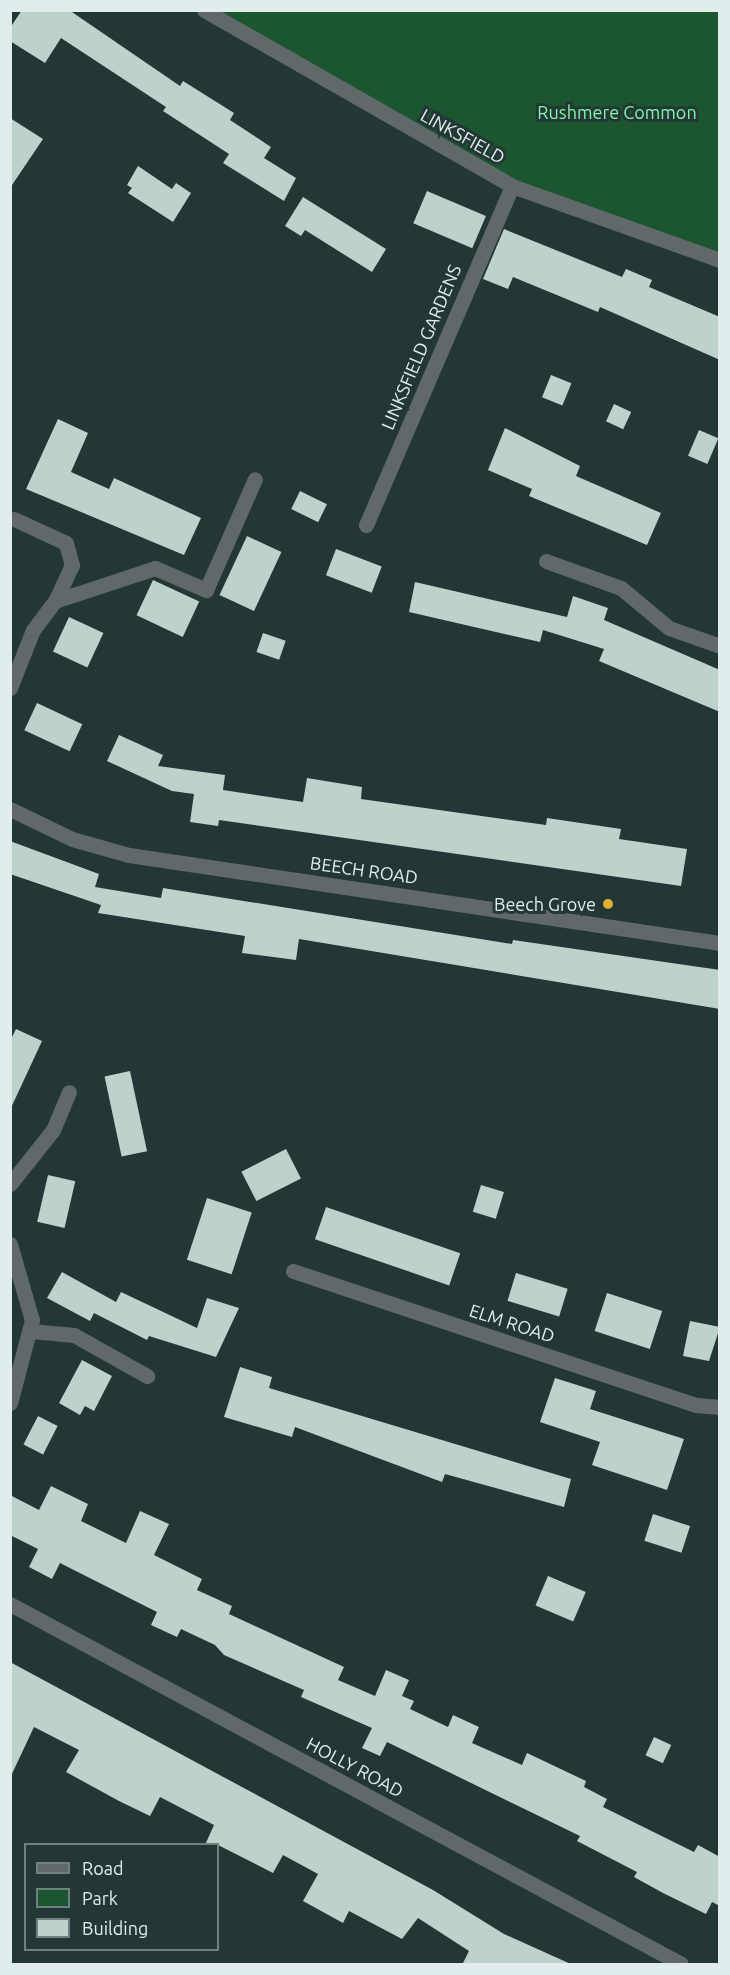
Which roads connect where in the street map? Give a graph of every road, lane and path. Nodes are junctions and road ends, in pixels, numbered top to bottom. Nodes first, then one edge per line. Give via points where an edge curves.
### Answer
1 (204, 10) edge
2 (512, 186) junction
3 (720, 260) edge
4 (255, 480) dead end
5 (14, 519) dead end
6 (366, 525) dead end
7 (546, 561) dead end
8 (55, 601) junction
9 (720, 646) edge
10 (10, 688) edge
11 (10, 809) edge
12 (720, 943) edge
13 (69, 1092) dead end
14 (10, 1184) edge
15 (10, 1244) edge
16 (293, 1271) dead end
17 (30, 1331) junction
18 (147, 1376) dead end
19 (10, 1403) edge
20 (720, 1407) edge
21 (10, 1604) edge
22 (681, 1965) edge

1 - 2 street, LINKSFIELD
2 - 3 street, LINKSFIELD
2 - 6 street, LINKSFIELD GARDENS
4 - 8 street via 206,590 155,568
5 - 8 street via 66,543 72,565
7 - 9 street via 621,588 669,628
8 - 10 street via 33,630
11 - 12 street, BEECH ROAD via 72,839 129,855
13 - 14 street via 52,1130
15 - 17 street via 26,1286
16 - 20 street, ELM ROAD via 696,1405
17 - 18 street via 74,1335
17 - 19 street
21 - 22 street, HOLLY ROAD

